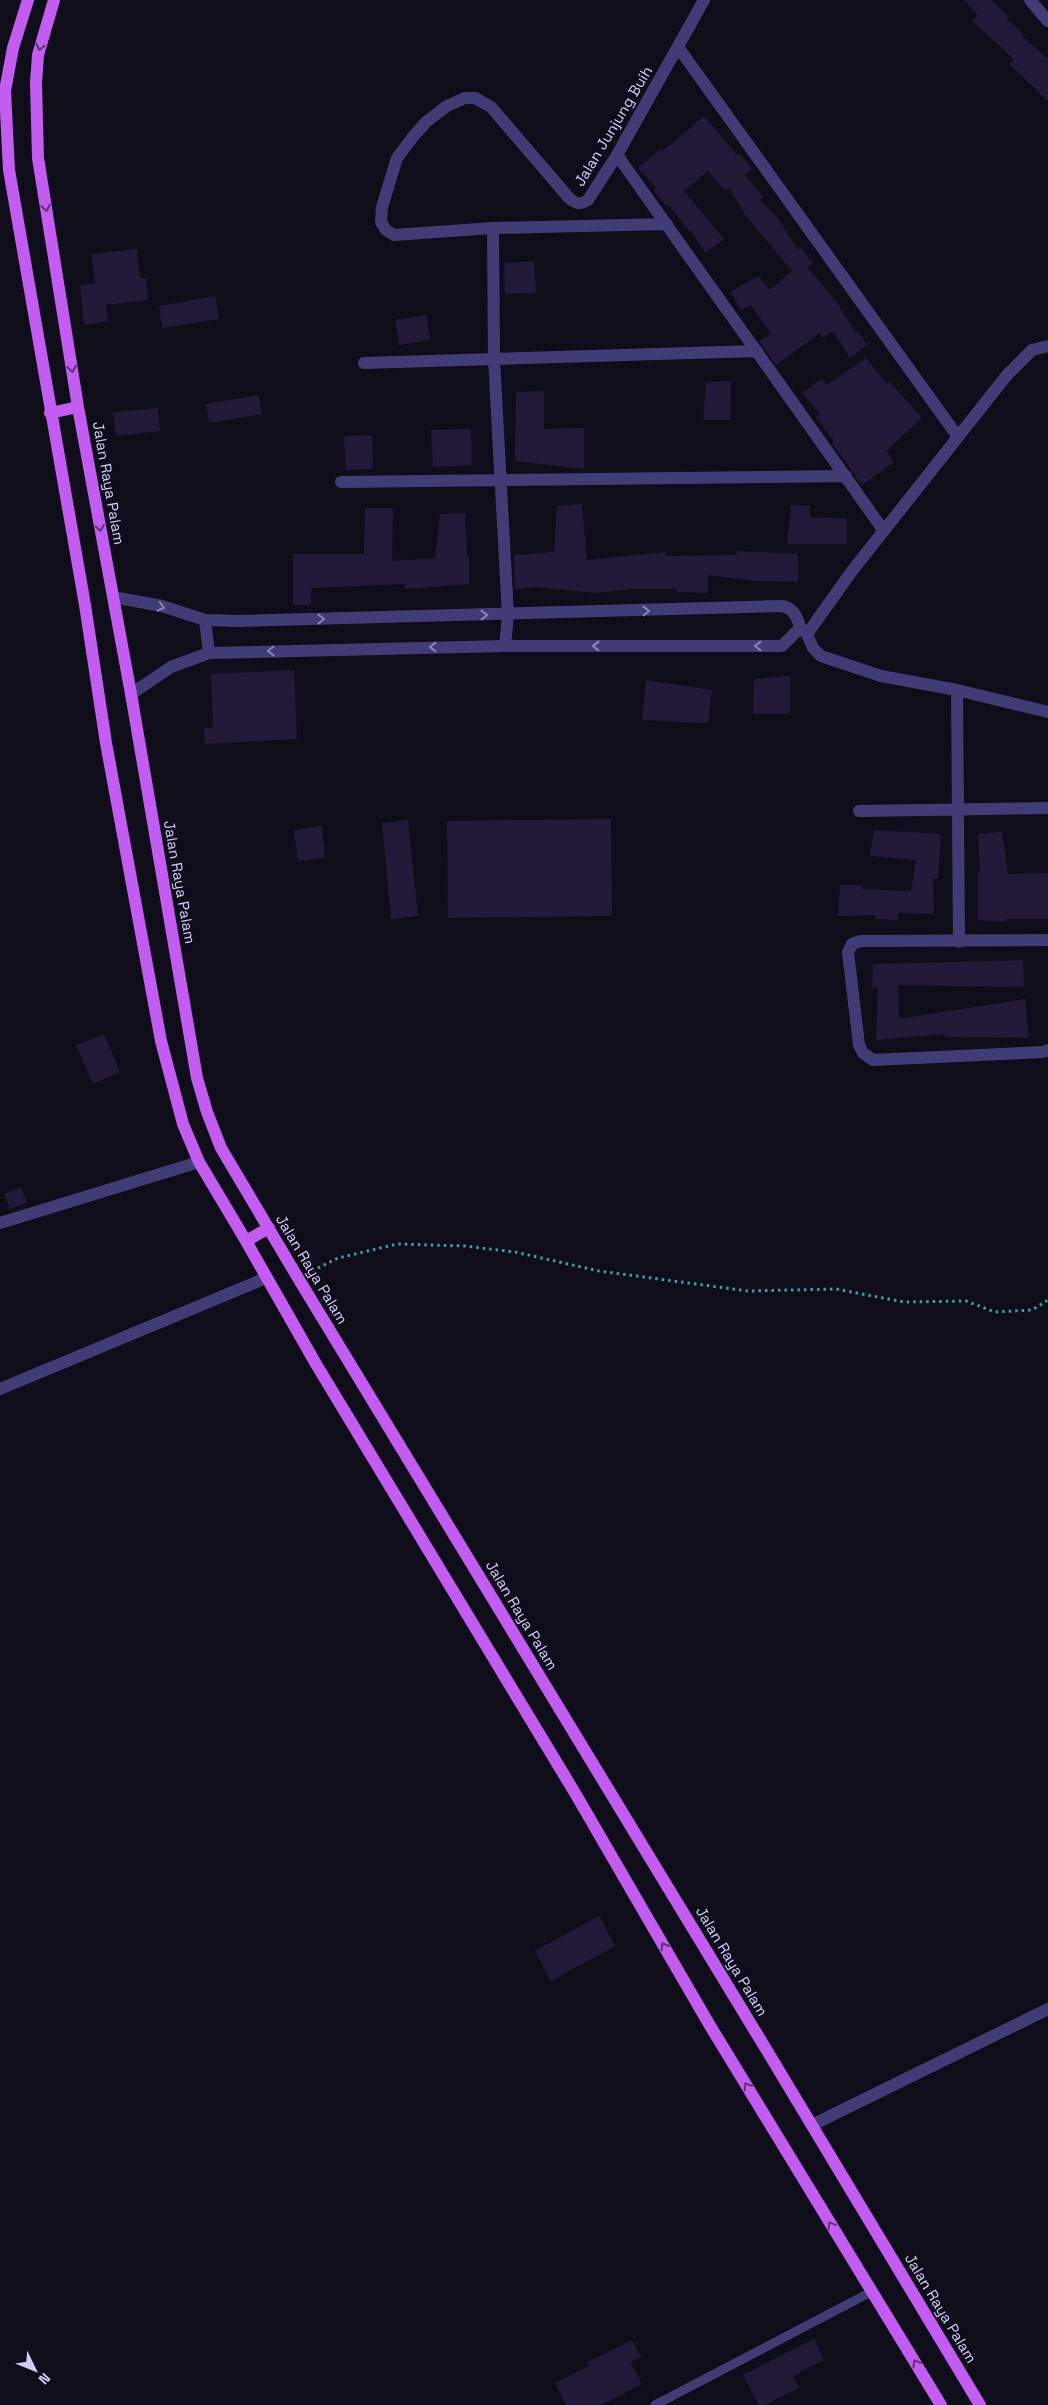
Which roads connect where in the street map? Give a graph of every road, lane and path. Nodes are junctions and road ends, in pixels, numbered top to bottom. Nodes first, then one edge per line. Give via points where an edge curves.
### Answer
1 (28, 0) edge
2 (54, 0) edge
3 (704, 0) edge
4 (1030, 0) edge
5 (1048, 21) edge
6 (678, 46) junction
7 (618, 155) junction
8 (582, 204) junction
9 (667, 224) junction
10 (572, 226) junction
11 (493, 228) junction
12 (1048, 346) edge
13 (757, 351) junction
14 (494, 359) junction
15 (364, 363) dead end
16 (78, 407) junction
17 (50, 413) junction
18 (958, 437) junction
19 (846, 476) junction
20 (499, 480) junction
21 (341, 482) dead end
22 (884, 531) junction
23 (113, 597) junction
24 (508, 615) junction
25 (205, 620) junction
26 (803, 631) junction
27 (505, 646) junction
28 (209, 653) junction
29 (957, 690) junction
30 (131, 694) junction
31 (1048, 712) edge
32 (1048, 808) edge
33 (959, 810) junction
34 (859, 811) dead end
35 (1048, 940) edge
36 (959, 942) junction
37 (1048, 1050) edge
38 (199, 1162) junction
39 (0, 1223) edge
40 (269, 1228) junction
41 (246, 1240) junction
42 (266, 1278) junction
43 (298, 1278) junction
44 (1048, 1300) edge
45 (0, 1389) edge
46 (1048, 2009) edge
47 (812, 2125) junction
48 (871, 2292) junction
49 (655, 2405) edge
50 (941, 2405) edge
51 (980, 2405) edge

1 - 17 main road via 8,70 6,117 9,170
2 -> 16 main road, Jalan Raya Palam via 38,55 38,158
3 - 6 street, Jalan Junjung Buih
4 - 5 street
6 - 7 street, Jalan Junjung Buih
6 - 18 street
7 - 8 street, Jalan Junjung Buih via 593,194
7 - 9 street
8 - 10 street
8 - 11 street, Jalan Junjung Buih via 575,203 555,184 491,107 475,98 466,98 447,106 426,122 397,158 382,207 381,222 394,235
9 - 10 street
9 - 13 street
10 - 11 street
11 - 14 street
12 - 18 street via 1024,356
13 - 14 street
13 - 19 street
14 - 15 street
14 - 20 street
16 - 17 main road
16 -> 23 main road, Jalan Raya Palam
17 - 38 main road via 161,1041 183,1124
18 - 22 street
19 - 20 street
19 - 22 street
20 - 21 street
20 - 24 street
22 - 26 street
23 -> 25 street via 162,606
23 - 30 main road, Jalan Raya Palam
25 -> 24 street
24 -> 26 street via 782,606 798,618
24 - 27 street
25 - 28 street
26 -> 27 street via 782,646
26 - 29 street via 821,656 881,676
27 -> 28 street
28 - 30 street via 171,667
29 - 31 street
29 - 33 street
30 - 40 main road, Jalan Raya Palam via 197,1078 221,1148
32 - 33 street
33 - 34 street
33 - 36 street
35 - 36 street
36 - 37 street via 861,941 852,944 848,952 859,1045 863,1054 873,1060
38 - 39 street
38 - 41 main road
40 - 41 main road
40 - 43 main road, Jalan Raya Palam
41 - 42 main road
42 - 45 street
48 -> 42 main road
43 - 44 path via 338,1258 397,1244 465,1246 515,1252 599,1271 748,1291 836,1289 904,1302 966,1301 995,1312 1032,1310
43 - 47 main road, Jalan Raya Palam
46 - 47 street
47 - 51 main road, Jalan Raya Palam
48 - 49 lane
50 -> 48 main road

